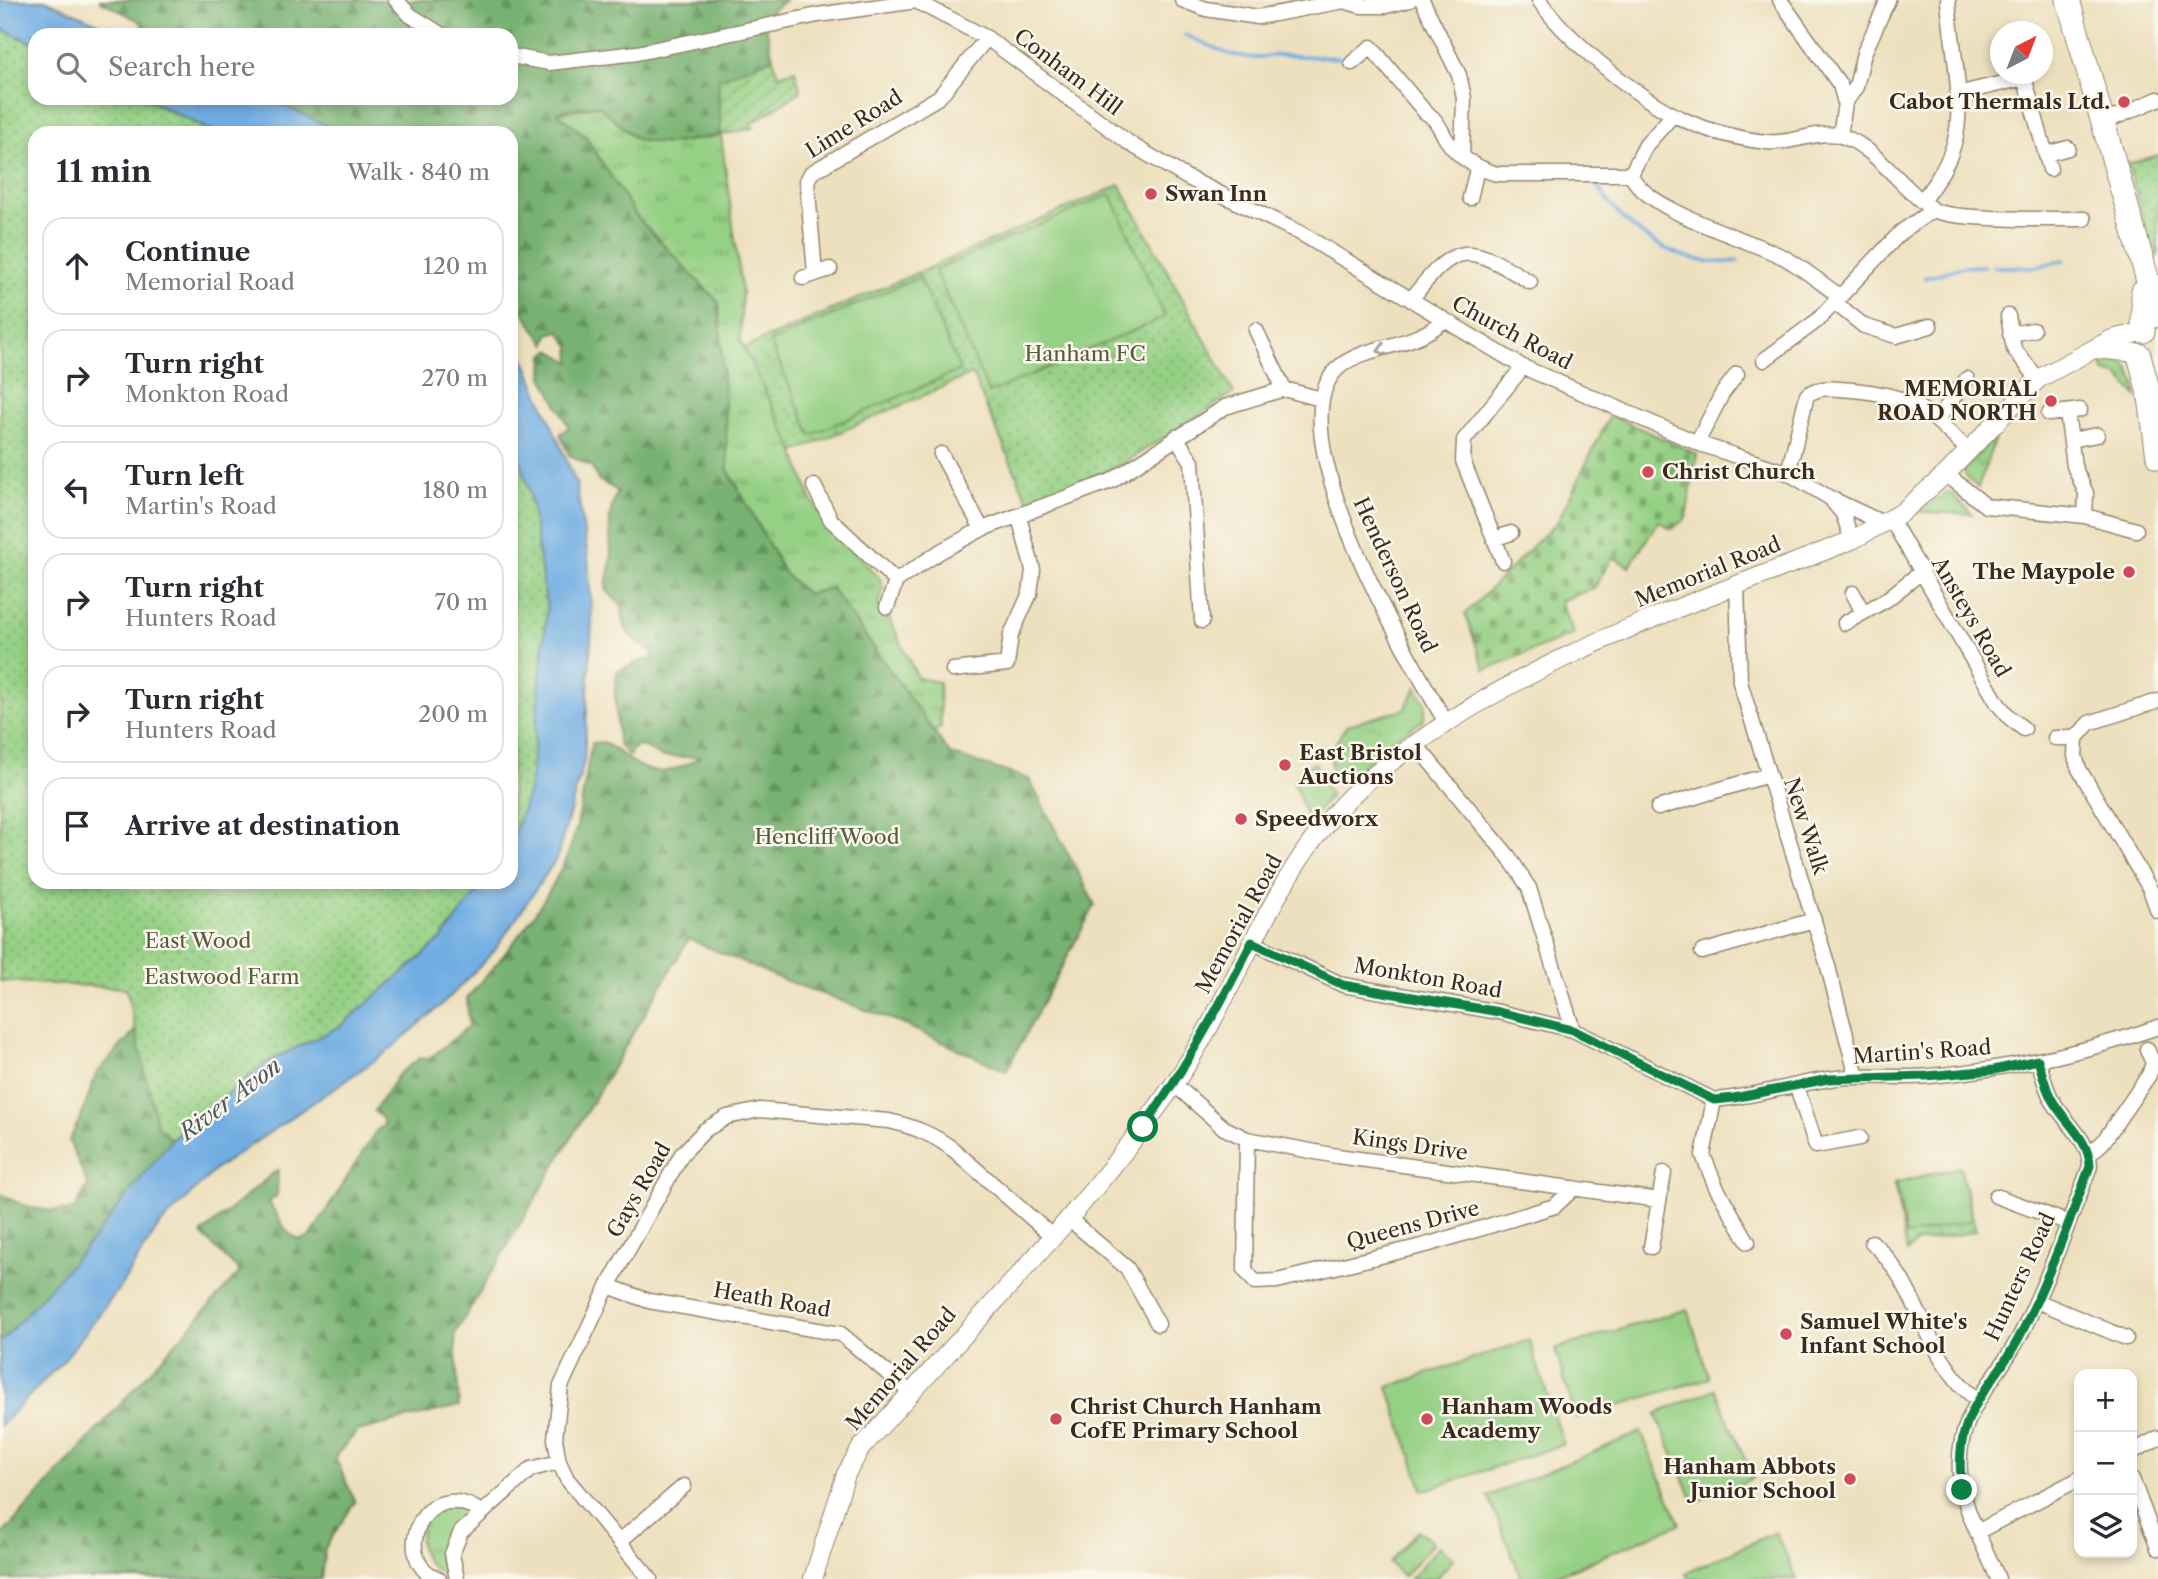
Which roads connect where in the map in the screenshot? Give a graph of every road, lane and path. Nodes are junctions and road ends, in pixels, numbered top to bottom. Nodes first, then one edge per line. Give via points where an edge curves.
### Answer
1 (396, 0) edge
2 (1182, 0) edge
3 (1410, 0) edge
4 (1422, 0) edge
5 (1780, 0) edge
6 (1888, 0) edge
7 (1948, 0) edge
8 (2068, 0) edge
9 (894, 1) edge
10 (1542, 1) edge
11 (431, 28) edge
12 (987, 38) junction
13 (518, 57) edge
14 (1352, 63) dead end
15 (1994, 84) edge
16 (2026, 84) edge
17 (1957, 94) junction
18 (2158, 99) edge
19 (1845, 103) junction
20 (1672, 116) junction
21 (2102, 123) junction
22 (1840, 135) junction
23 (2068, 148) dead end
24 (2047, 154) junction
25 (1462, 157) junction
26 (1478, 169) junction
27 (2050, 169) dead end
28 (1631, 174) junction
29 (1186, 177) joint
30 (1470, 198) dead end
31 (1927, 206) junction
32 (2084, 219) dead end
33 (830, 269) dead end
34 (1530, 282) dead end
35 (1836, 299) junction
36 (1411, 300) junction
37 (2008, 316) dead end
38 (1443, 321) junction
39 (1930, 326) dead end
40 (2033, 330) dead end
41 (2010, 334) junction
42 (2148, 339) edge
43 (1256, 340) dead end
44 (1764, 360) dead end
45 (1523, 367) junction
46 (2158, 372) edge
47 (1738, 374) dead end
48 (1967, 379) dead end
49 (2038, 379) junction
50 (1284, 389) junction
51 (2150, 397) junction
52 (1321, 399) junction
53 (2049, 414) dead end
54 (1937, 420) junction
55 (2097, 435) dead end
56 (1176, 437) junction
57 (2071, 440) junction
58 (1697, 443) junction
59 (1969, 451) junction
60 (941, 454) dead end
61 (2158, 457) edge
62 (1788, 473) junction
63 (1946, 474) junction
64 (814, 486) dead end
65 (1830, 498) junction
66 (2085, 516) junction
67 (1019, 517) junction
68 (1887, 521) junction
69 (982, 529) junction
70 (2136, 530) dead end
71 (1511, 533) dead end
72 (1494, 539) junction
73 (1852, 540) junction
74 (1503, 561) dead end
75 (1920, 573) junction
76 (896, 581) junction
77 (1737, 585) junction
78 (1853, 593) dead end
79 (887, 607) dead end
80 (1863, 613) junction
81 (1202, 621) dead end
82 (1845, 623) dead end
83 (953, 670) dead end
84 (2158, 701) edge
85 (1445, 721) junction
86 (2024, 729) dead end
87 (2055, 737) dead end
88 (2076, 738) junction
89 (1416, 744) junction
90 (1768, 775) junction
91 (1658, 808) dead end
92 (2158, 911) edge
93 (1814, 920) junction
94 (1252, 942) junction
95 (1702, 951) dead end
96 (2158, 1027) edge
97 (1573, 1030) junction
98 (2147, 1049) dead end
99 (2038, 1060) junction
100 (1857, 1077) junction
101 (1174, 1084) junction
102 (1797, 1087) junction
103 (1714, 1100) junction
104 (1860, 1138) dead end
105 (1247, 1139) junction
106 (2090, 1154) junction
107 (1664, 1173) dead end
108 (1574, 1188) junction
109 (1996, 1196) dead end
110 (1660, 1200) junction
111 (1068, 1218) junction
112 (2069, 1223) junction
113 (1052, 1236) junction
114 (1748, 1242) dead end
115 (1872, 1242) dead end
116 (1651, 1247) dead end
117 (608, 1286) junction
118 (2037, 1301) junction
119 (1158, 1324) dead end
120 (2126, 1338) dead end
121 (910, 1392) junction
122 (1976, 1399) junction
123 (2158, 1438) edge
124 (2137, 1448) edge
125 (559, 1462) junction
126 (2074, 1482) edge
127 (684, 1486) dead end
128 (2137, 1492) edge
129 (481, 1512) junction
130 (1979, 1531) junction
131 (620, 1541) junction
132 (2158, 1548) edge
133 (439, 1579) edge
134 (455, 1579) edge
135 (650, 1579) edge
136 (813, 1579) edge
137 (1998, 1579) edge

1 - 11 street
2 - 3 street via 1206,9 1258,17 1345,1 1386,6
4 - 25 street via 1459,75 1464,98
5 - 19 street via 1840,85
6 - 19 street via 1864,53 1856,87
7 - 17 street
8 - 21 main road
9 - 12 street, Conham Hill via 916,1
9 - 13 street, Conham Hill via 636,53 549,63
10 - 20 street via 1570,37 1634,92
12 - 29 street, Conham Hill via 1116,134
12 - 33 street, Lime Road via 939,97 811,173 807,181 809,276
14 - 25 street via 1371,47 1425,112 1436,118 1447,141
15 - 17 street
16 - 24 street
17 - 31 street via 1956,138
18 - 21 street
19 - 22 street
20 - 22 street via 1725,136 1771,143
20 - 28 street via 1646,145
21 - 42 main road via 2143,264
22 - 31 street via 1863,148
23 - 24 street
24 - 27 street
25 - 26 street
26 - 28 street via 1497,174
26 - 30 street
28 - 35 street via 1634,183 1666,206 1785,258
29 - 36 street, Church Road via 1302,234
31 - 32 street via 1964,217 2065,223
31 - 35 street
34 - 36 street via 1487,257 1460,254 1440,263
35 - 39 street via 1864,326 1896,335
35 - 44 street via 1818,320
36 - 38 street, Church Road
37 - 41 street
38 - 45 street, Church Road
38 -> 52 street via 1423,336 1341,365 1325,385
40 - 41 street
41 - 49 street via 2014,349
42 - 49 street, Memorial Road via 2094,349
42 - 51 main road
43 - 50 street
45 - 58 street, Church Road
45 - 72 street via 1464,440 1462,449
46 - 51 main road
47 - 58 street via 1722,394
48 - 54 street
49 - 59 street, Memorial Road
50 - 52 street
50 - 56 street via 1226,407
51 - 61 main road
52 - 85 street, Henderson Road via 1320,443 1343,517 1375,592
53 - 57 street via 2073,411
54 - 59 street
54 - 62 street via 1890,393 1819,387 1807,395
55 - 57 street
56 - 67 street via 1111,481
56 - 81 street via 1192,462
57 - 66 street via 2074,466 2086,493
58 - 62 street, Church Road
59 - 63 street, Memorial Road
60 - 69 street
62 - 65 street, Church Road
63 - 66 street via 1986,506
63 - 68 street, Memorial Road
64 - 76 street via 831,520
65 - 68 street, Church Road
65 - 73 street, Church Road via 1843,514
66 - 70 street
67 - 69 street
67 - 83 street via 1033,570 1030,593 1011,635 1007,664
68 - 73 street, Memorial Road
68 - 75 street, Ansteys Road
69 - 76 street
71 - 72 street
72 - 74 street
73 - 77 street, Memorial Road
75 - 80 street
75 - 86 street, Ansteys Road via 2003,712
76 - 79 street
77 - 85 street, Memorial Road via 1565,655
77 - 90 street, New Walk via 1738,674
78 - 80 street
80 - 82 street
84 - 88 street via 2089,723
85 - 89 street, Memorial Road
87 - 88 street
88 - 92 street via 2080,769 2150,889
89 - 94 street, Memorial Road via 1371,778 1323,828 1284,881
89 - 97 street via 1529,888
90 - 91 street
90 - 93 street, New Walk
93 - 95 street
93 - 100 street, New Walk
94 - 97 street, Monkton Road via 1343,985
94 - 101 street, Memorial Road
96 - 99 street, Martin's Road
97 - 103 street, Monkton Road
98 - 106 street, Hunters Road via 2152,1063 2149,1075
99 - 100 street, Martin's Road via 1994,1070
99 - 106 street via 2051,1098
100 - 102 street, Martin's Road
101 - 105 street, Kings Drive via 1224,1128
101 - 111 street, Memorial Road
102 - 103 street, Martin's Road
102 - 104 street via 1815,1143 1820,1147
103 - 114 street via 1703,1155
105 - 108 street, Kings Drive
105 - 108 street, Queens Drive via 1245,1270 1255,1282 1278,1281 1426,1245 1555,1206
106 - 112 street, Hunters Road
107 - 110 street
108 - 110 street, Kings Drive
109 - 112 street
110 - 116 street
111 - 113 street, Memorial Road
111 - 119 street via 1127,1268
112 - 118 street, Hunters Road
113 - 117 street, Gays Road via 956,1150 925,1131 890,1121 760,1110 727,1117 705,1130 682,1154
113 - 121 street, Memorial Road
115 - 122 street via 1902,1280 1939,1359 1959,1386
117 - 121 street, Heath Road via 649,1301 841,1334
117 - 125 street, Gays Road via 561,1387 555,1439
118 - 120 street
118 - 122 street, Hunters Road via 2010,1352
121 - 136 street, Memorial Road via 861,1448 846,1474
122 - 130 street, Hunters Road via 1965,1429 1960,1472 1962,1490
123 - 124 street
125 - 129 street via 531,1469
125 - 131 street, Gays Road via 567,1479
126 - 130 street
127 - 131 street
128 - 132 street
129 - 133 street via 452,1500 425,1515 414,1543 424,1569
129 - 134 street via 461,1532 452,1554
130 - 137 street, Hunters Road
131 - 135 street, Gays Road

